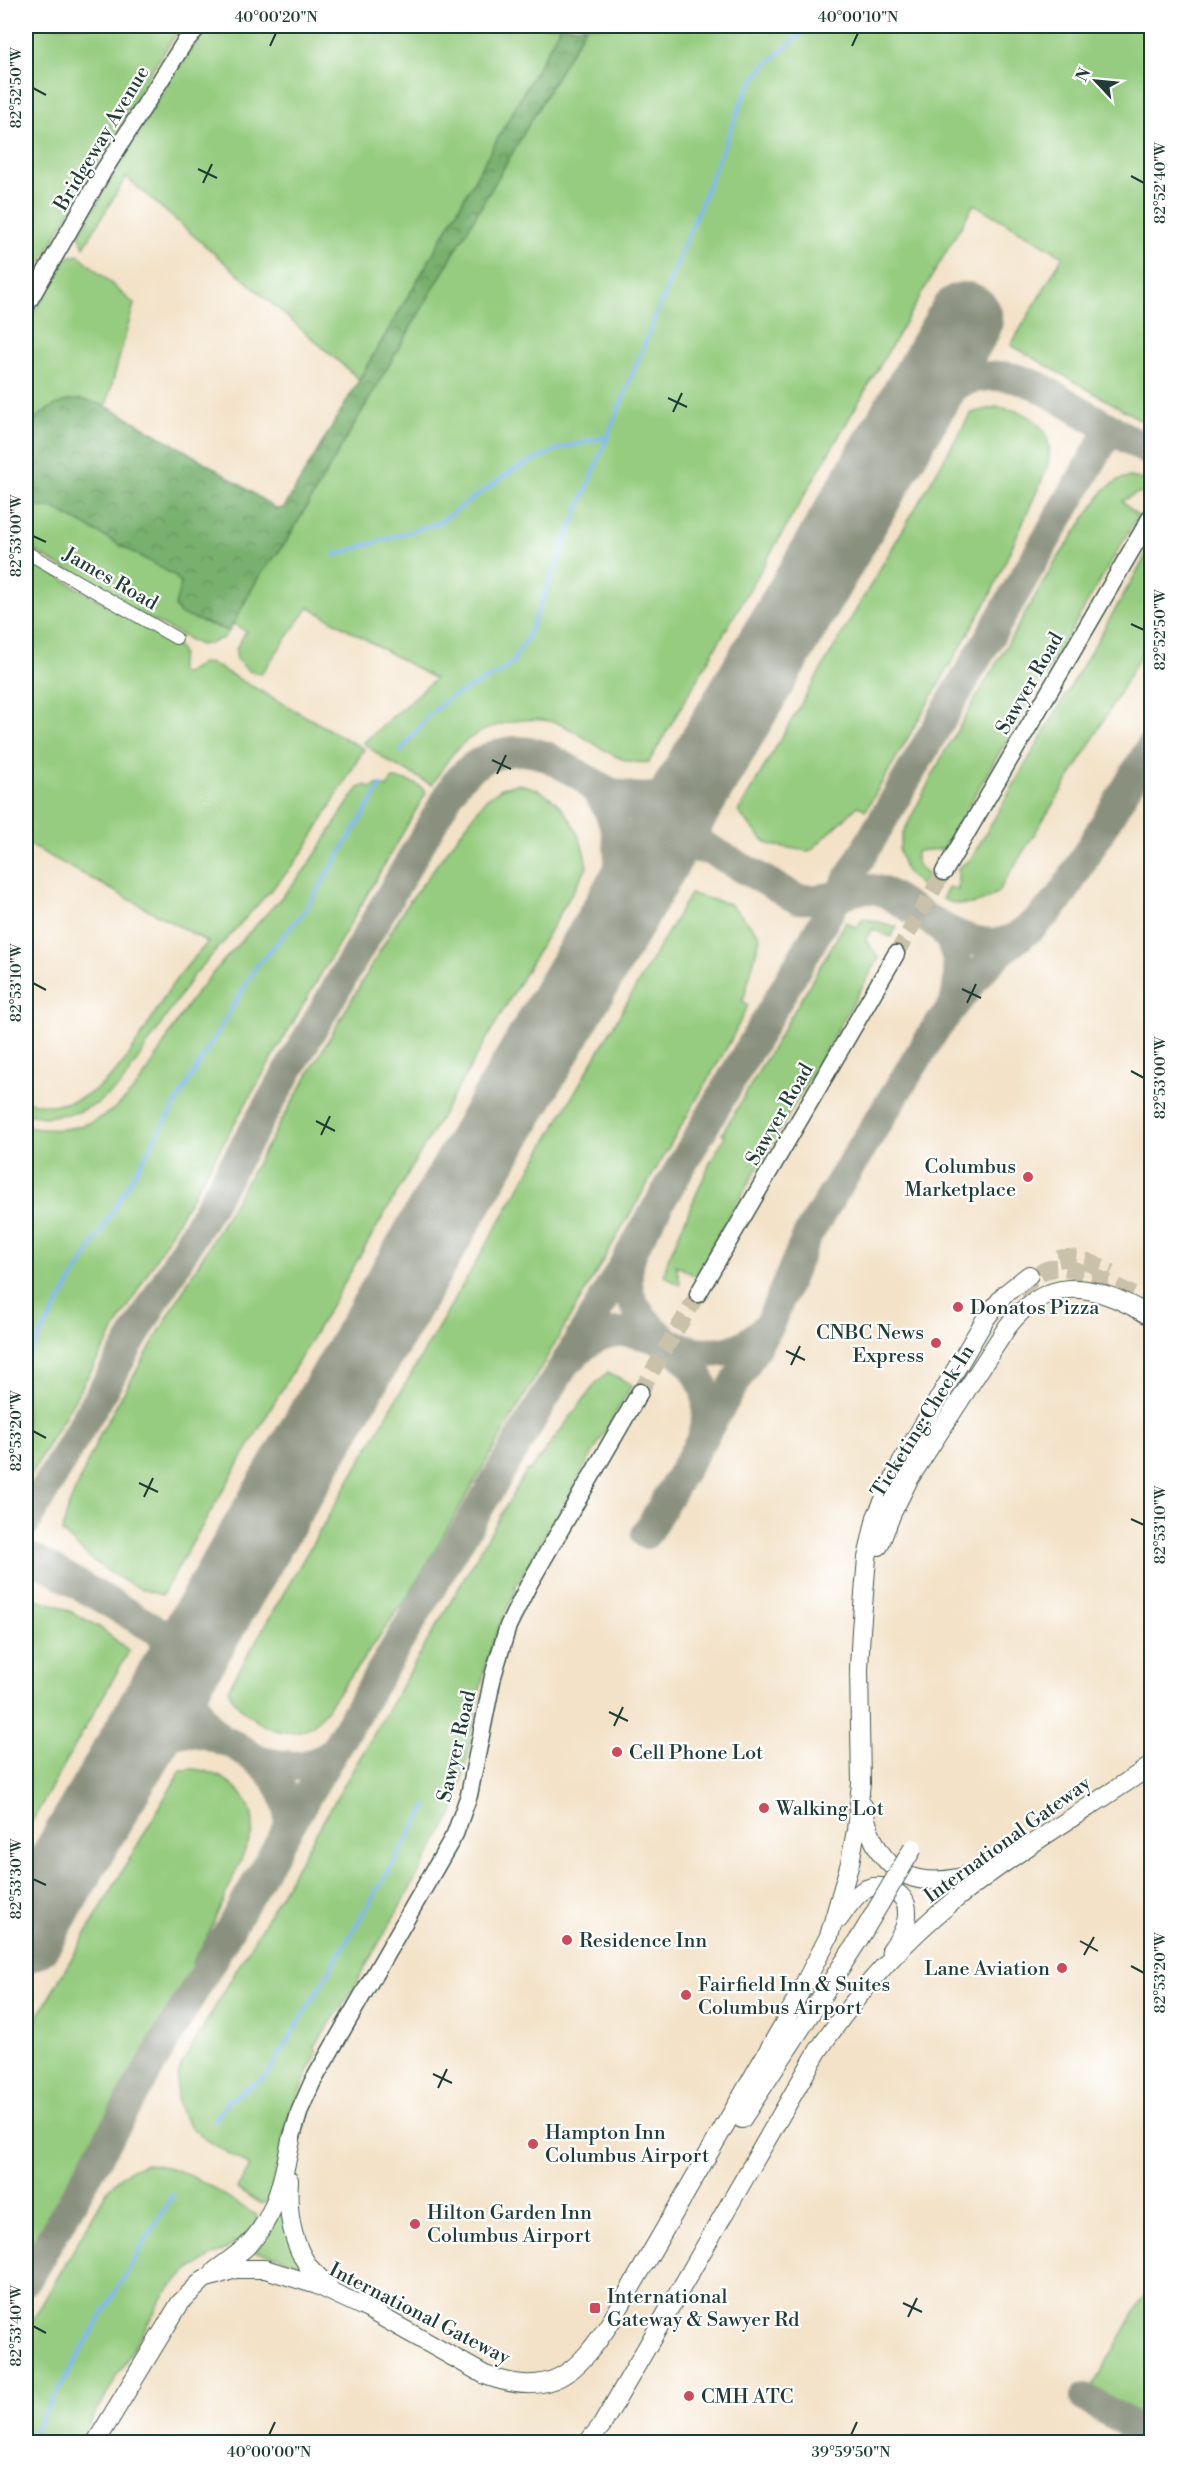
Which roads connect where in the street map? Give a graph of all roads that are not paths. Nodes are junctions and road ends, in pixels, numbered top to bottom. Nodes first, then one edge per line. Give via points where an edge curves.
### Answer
1 (199, 26) edge
2 (26, 306) edge
3 (1152, 515) edge
4 (26, 552) edge
5 (176, 638) dead end
6 (944, 872) tunnel mouth
7 (896, 954) tunnel mouth
8 (1029, 1275) tunnel mouth
9 (698, 1294) tunnel mouth
10 (1152, 1317) edge
11 (640, 1392) tunnel mouth
12 (861, 1630) junction
13 (1152, 1765) edge
14 (861, 1783) junction
15 (913, 1848) dead end
16 (1007, 1861) junction
17 (829, 1936) junction
18 (845, 2012) junction
19 (291, 2140) junction
20 (687, 2193) junction
21 (204, 2279) junction
22 (334, 2293) junction
23 (96, 2442) edge
24 (588, 2442) edge

1 - 2 street, Bridgeway Avenue via 184,43 104,170
3 - 6 street, Sawyer Road
4 - 5 street, James Road
7 - 9 street, Sawyer Road
8 - 12 main road via 1005,1294 986,1318 893,1478 871,1537
10 - 12 main road, Ticketing;Check-In via 1100,1291 1083,1288 1034,1301 1016,1317 909,1479 892,1513 875,1559
11 - 19 street, Sawyer Road via 508,1626 493,1676 469,1795 455,1834 312,2083
12 - 14 main road, International Gateway
13 - 16 main road, International Gateway
14 - 16 main road via 864,1810 875,1845 886,1861 904,1874 924,1880 953,1880
14 - 17 main road, International Gateway via 854,1846
15 - 20 main road, bridge via 859,1940 752,2105
16 - 18 main road, International Gateway via 926,1925
17 - 18 main road via 865,1890 888,1888 906,1905 906,1922 897,1942
17 - 20 main road, International Gateway
18 - 24 main road, International Gateway via 818,2050 602,2425
19 - 21 main road via 279,2195 264,2225 244,2249
19 - 22 main road via 288,2193 296,2241 309,2267
20 - 22 main road, International Gateway via 592,2349 580,2363 546,2384 517,2385 485,2375
21 - 22 main road, International Gateway via 236,2270 265,2269 295,2276
21 - 23 main road, International Gateway via 175,2310

